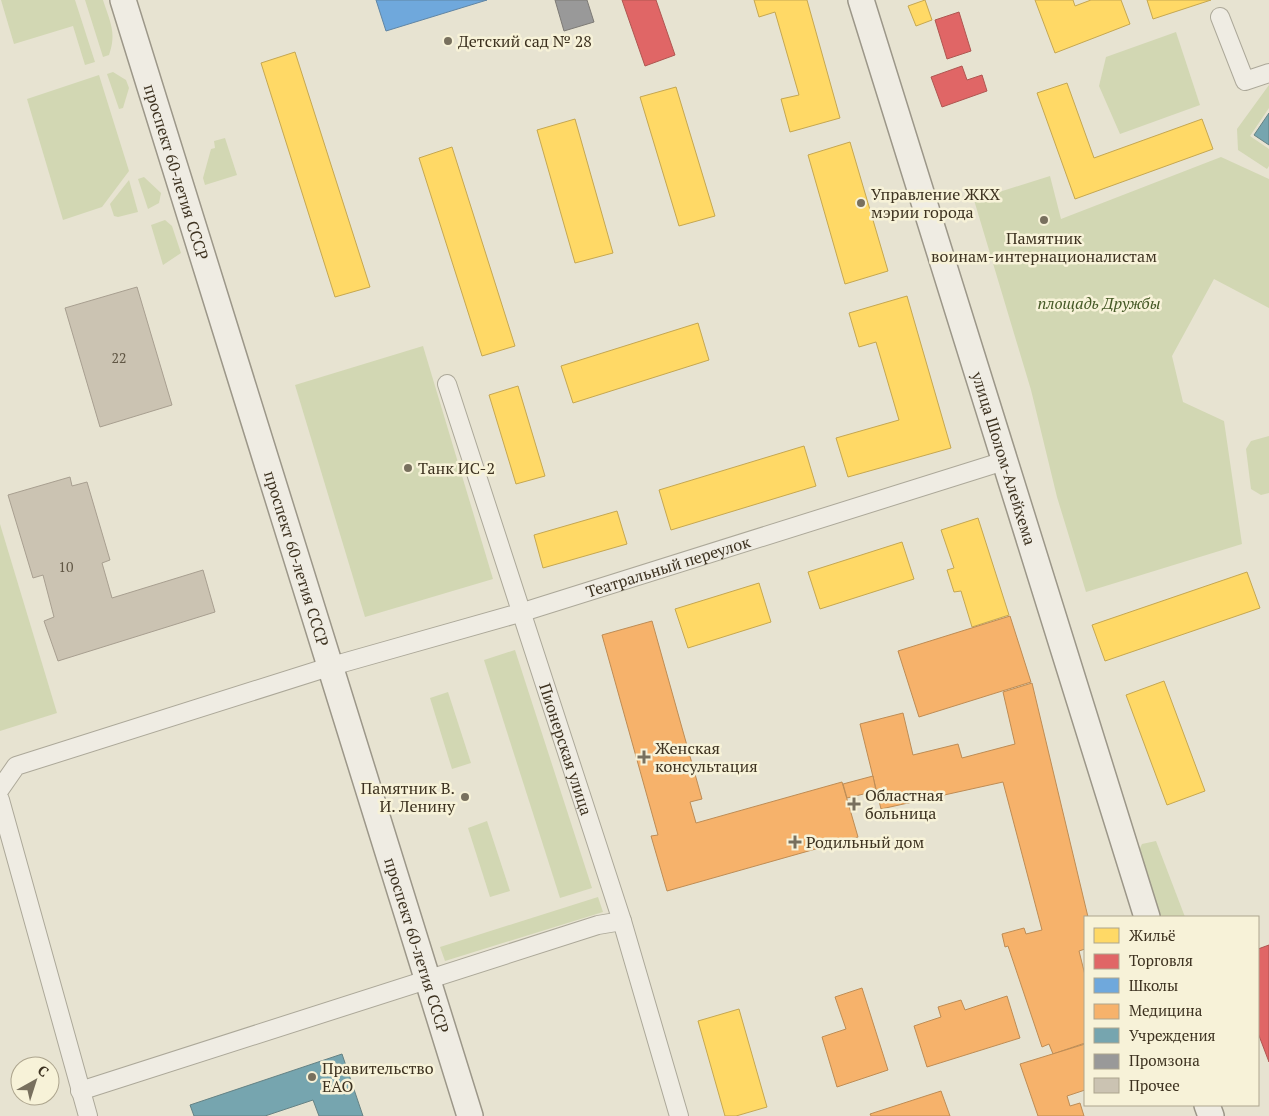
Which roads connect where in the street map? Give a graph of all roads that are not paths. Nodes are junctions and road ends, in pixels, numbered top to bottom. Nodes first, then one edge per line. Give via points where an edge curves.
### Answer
1 (124, 0) edge
2 (861, 0) edge
3 (1220, 17) dead end
4 (1269, 73) edge
5 (447, 384) dead end
6 (1004, 461) junction
7 (523, 612) junction
8 (332, 666) junction
9 (0, 789) edge
10 (0, 800) edge
11 (1147, 916) edge
12 (622, 921) junction
13 (428, 979) junction
14 (80, 1091) junction
15 (88, 1116) edge
16 (470, 1116) edge
17 (679, 1116) edge

1 - 8 main road, проспект 60-летия СССР
2 - 6 main road, улица Шолом-Алейхема
3 - 4 street via 1245,81
5 - 7 street, Пионерская улица
6 - 7 street, Театральный переулок
6 - 11 main road, улица Шолом-Алейхема
7 - 8 street, Театральный переулок
7 - 12 street, Пионерская улица
8 - 9 street, Театральный переулок via 16,766
8 - 13 main road, проспект 60-летия СССР
10 - 14 street
12 - 13 street via 598,925
12 - 17 street, Пионерская улица
13 - 14 street
13 - 16 main road, проспект 60-летия СССР
14 - 15 street

